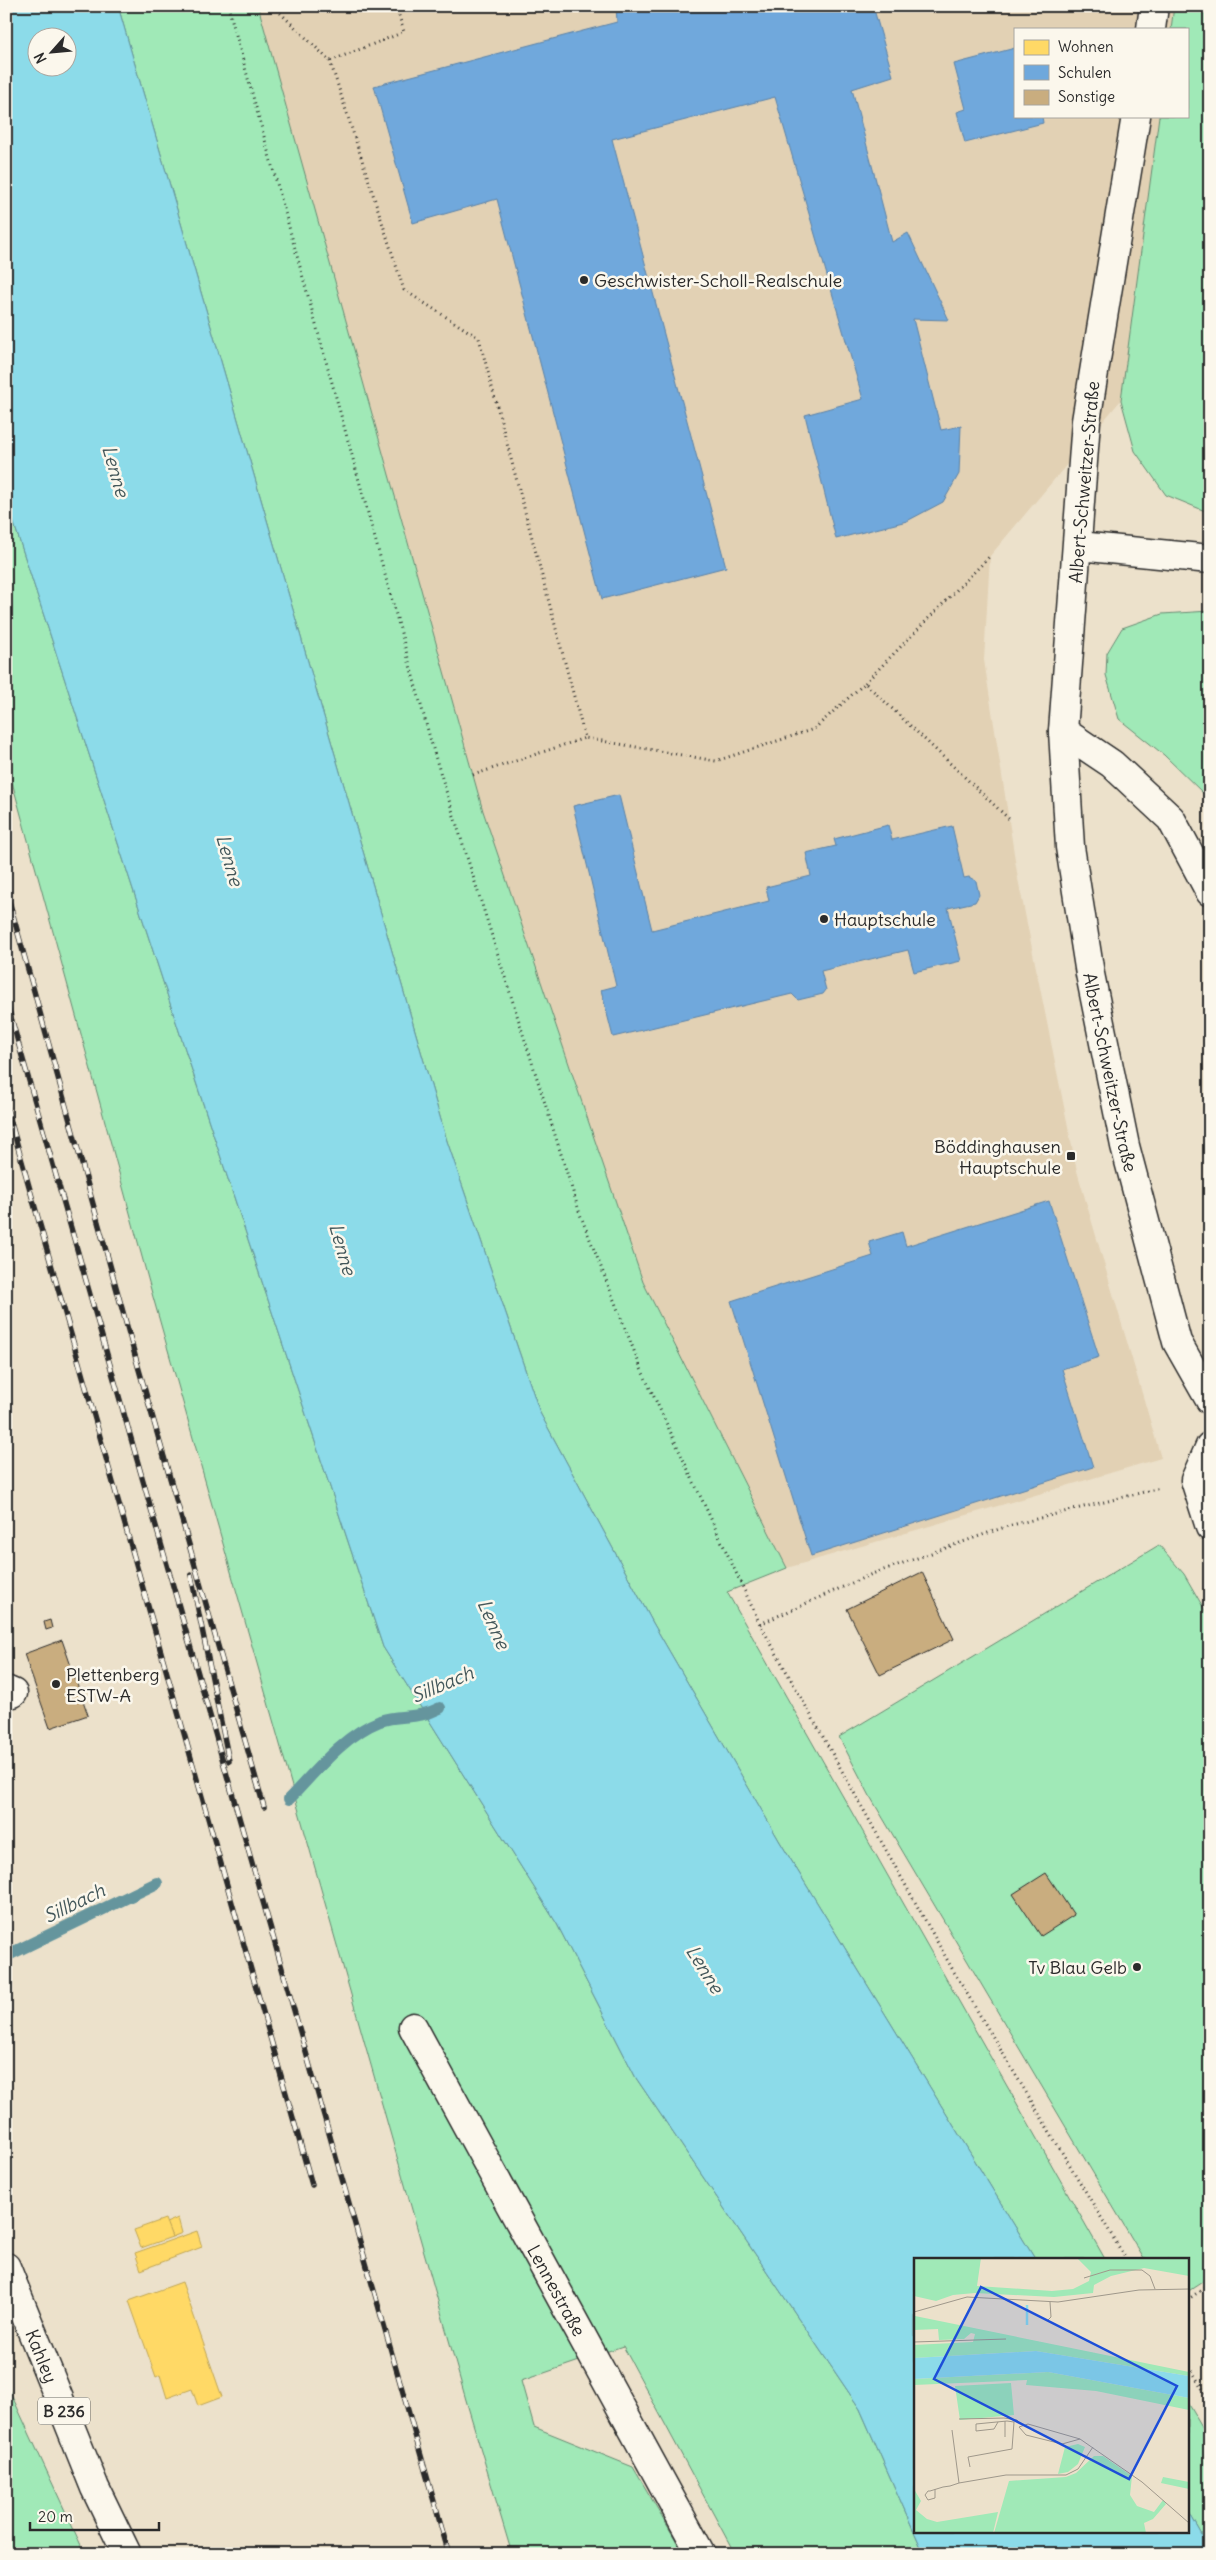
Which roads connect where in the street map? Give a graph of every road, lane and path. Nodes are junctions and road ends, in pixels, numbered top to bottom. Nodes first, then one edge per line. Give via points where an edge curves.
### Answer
1 (228, 6) edge
2 (273, 6) edge
3 (396, 6) edge
4 (1154, 6) edge
5 (1151, 28) edge
6 (330, 61) junction
7 (1136, 118) edge
8 (1078, 546) junction
9 (990, 556) dead end
10 (1210, 559) edge
11 (865, 683) junction
12 (1063, 731) junction
13 (585, 738) junction
14 (473, 775) dead end
15 (1009, 819) dead end
16 (1210, 892) edge
17 (1210, 1400) edge
18 (1210, 1446) edge
19 (1195, 1480) junction
20 (1210, 1527) edge
21 (760, 1624) junction
22 (413, 2027) dead end
23 (1125, 2258) edge
24 (6, 2267) edge
25 (1210, 2284) edge
26 (1188, 2299) edge
27 (1188, 2364) edge
28 (1210, 2402) edge
29 (127, 2554) edge
30 (701, 2554) edge

1 - 21 path via 435,756 580,1214 642,1371
2 - 6 path
3 - 6 path via 404,32
4 - 5 street
6 - 13 path via 404,290 479,338
7 - 8 street, Albert-Schweitzer-Straße via 1086,420
8 - 10 street
8 - 12 street, Albert-Schweitzer-Straße
9 - 11 path
11 - 13 path via 814,729 716,760
11 - 15 path
12 - 16 street via 1112,764 1171,819
12 - 17 street, Albert-Schweitzer-Straße via 1070,847 1090,974 1125,1146 1177,1342
13 - 14 path
18 - 19 street
19 - 20 street
19 - 21 path via 1008,1526 872,1574
21 - 23 path via 954,1972
22 - 30 street, Lennestraße
24 - 29 street, Kahley / B 236 via 95,2488
25 - 26 path
27 - 28 path

